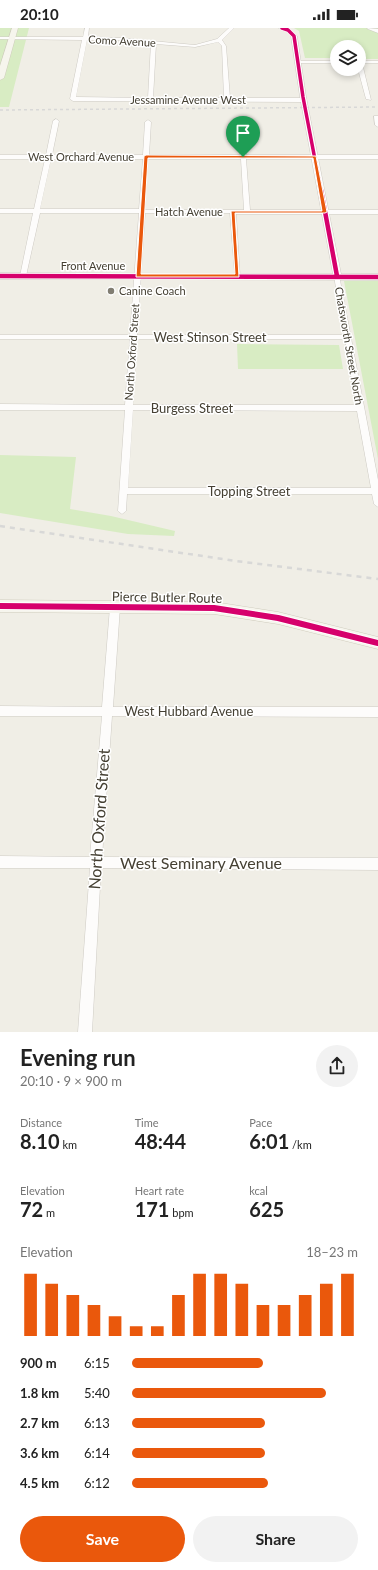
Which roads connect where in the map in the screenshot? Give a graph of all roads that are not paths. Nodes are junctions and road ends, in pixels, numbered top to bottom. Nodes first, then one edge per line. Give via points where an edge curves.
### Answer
1 (15, 28) edge
2 (86, 28) edge
3 (232, 28) edge
4 (282, 28) edge
5 (370, 28) edge
6 (378, 31) edge
7 (6, 38) edge
8 (84, 38) junction
9 (219, 40) junction
10 (154, 42) junction
11 (298, 62) junction
12 (330, 62) edge
13 (366, 62) edge
14 (378, 62) edge
15 (363, 76) edge
16 (0, 78) edge
17 (369, 99) dead end
18 (150, 100) junction
19 (227, 100) junction
20 (304, 100) junction
21 (376, 117) dead end
22 (241, 121) dead end
23 (56, 122) dead end
24 (148, 122) dead end
25 (378, 125) edge
26 (146, 156) junction
27 (0, 157) edge
28 (48, 157) junction
29 (243, 157) junction
30 (315, 157) junction
31 (378, 157) edge
32 (0, 211) edge
33 (37, 212) junction
34 (142, 212) junction
35 (233, 212) junction
36 (247, 212) junction
37 (325, 212) junction
38 (378, 212) edge
39 (0, 276) edge
40 (23, 276) junction
41 (138, 276) junction
42 (238, 276) junction
43 (336, 276) junction
44 (378, 277) edge
45 (0, 337) edge
46 (134, 337) junction
47 (348, 338) junction
48 (0, 407) edge
49 (128, 408) junction
50 (360, 408) junction
51 (123, 491) junction
52 (375, 491) junction
53 (378, 504) edge
54 (122, 511) dead end
55 (0, 606) edge
56 (115, 607) junction
57 (378, 642) edge
58 (0, 711) edge
59 (107, 711) junction
60 (378, 712) edge
61 (0, 862) edge
62 (96, 863) junction
63 (378, 864) edge
64 (85, 1032) edge

1 - 7 main road
2 - 8 street
3 - 9 street, Como Avenue
4 - 11 street, Chatsworth Street North via 294,36
5 - 6 street
7 - 8 street, Como Avenue
7 - 16 main road
8 - 10 street, Como Avenue
8 - 18 street, Jessamine Avenue West via 73,99
9 - 10 street, Como Avenue via 195,46
9 - 19 street via 224,46
10 - 18 street
11 - 12 street
11 - 20 street, Chatsworth Street North
13 - 14 street
15 - 17 street
18 - 19 street, Jessamine Avenue West
19 - 20 street, Jessamine Avenue West
20 - 30 street, Chatsworth Street North
21 - 25 street
22 - 29 street
23 - 28 street
24 - 26 street, North Oxford Street
26 - 28 street, West Orchard Avenue
26 - 29 street, West Orchard Avenue
26 - 34 street, North Oxford Street
27 - 28 street, West Orchard Avenue
28 - 33 street
29 - 30 street, West Orchard Avenue
29 - 36 street
30 - 31 street, West Orchard Avenue
30 - 37 street, Chatsworth Street North
32 - 33 street, Hatch Avenue
33 - 34 street, Hatch Avenue
33 - 40 street
34 - 35 street, Hatch Avenue
34 - 41 street, North Oxford Street
35 - 36 street, Hatch Avenue
35 - 42 street
36 - 37 street, Hatch Avenue
37 - 38 street, Hatch Avenue
37 - 43 street, Chatsworth Street North
39 - 40 street, Front Avenue
40 - 41 street, Front Avenue
41 - 42 street, Front Avenue
41 - 46 street, North Oxford Street
42 - 43 street, Front Avenue
43 - 44 street, Front Avenue
43 - 47 street, Chatsworth Street North
45 - 46 street, West Stinson Street
46 - 47 street, West Stinson Street
46 - 49 street, North Oxford Street
47 - 50 street, Chatsworth Street North
48 - 49 street, Burgess Street
49 - 50 street, Burgess Street
49 - 51 street, North Oxford Street
50 - 52 street, Chatsworth Street North
51 - 52 street, Topping Street
51 - 54 street, North Oxford Street
52 - 53 street, Chatsworth Street North
55 - 56 main road, Pierce Butler Route
56 - 57 main road, Pierce Butler Route via 185,607 236,611 299,622
56 - 59 street, North Oxford Street
58 - 59 street, West Hubbard Avenue
59 - 60 street, West Hubbard Avenue
59 - 62 street, North Oxford Street
61 - 62 street, West Seminary Avenue
62 - 63 street, West Seminary Avenue
62 - 64 street, North Oxford Street

